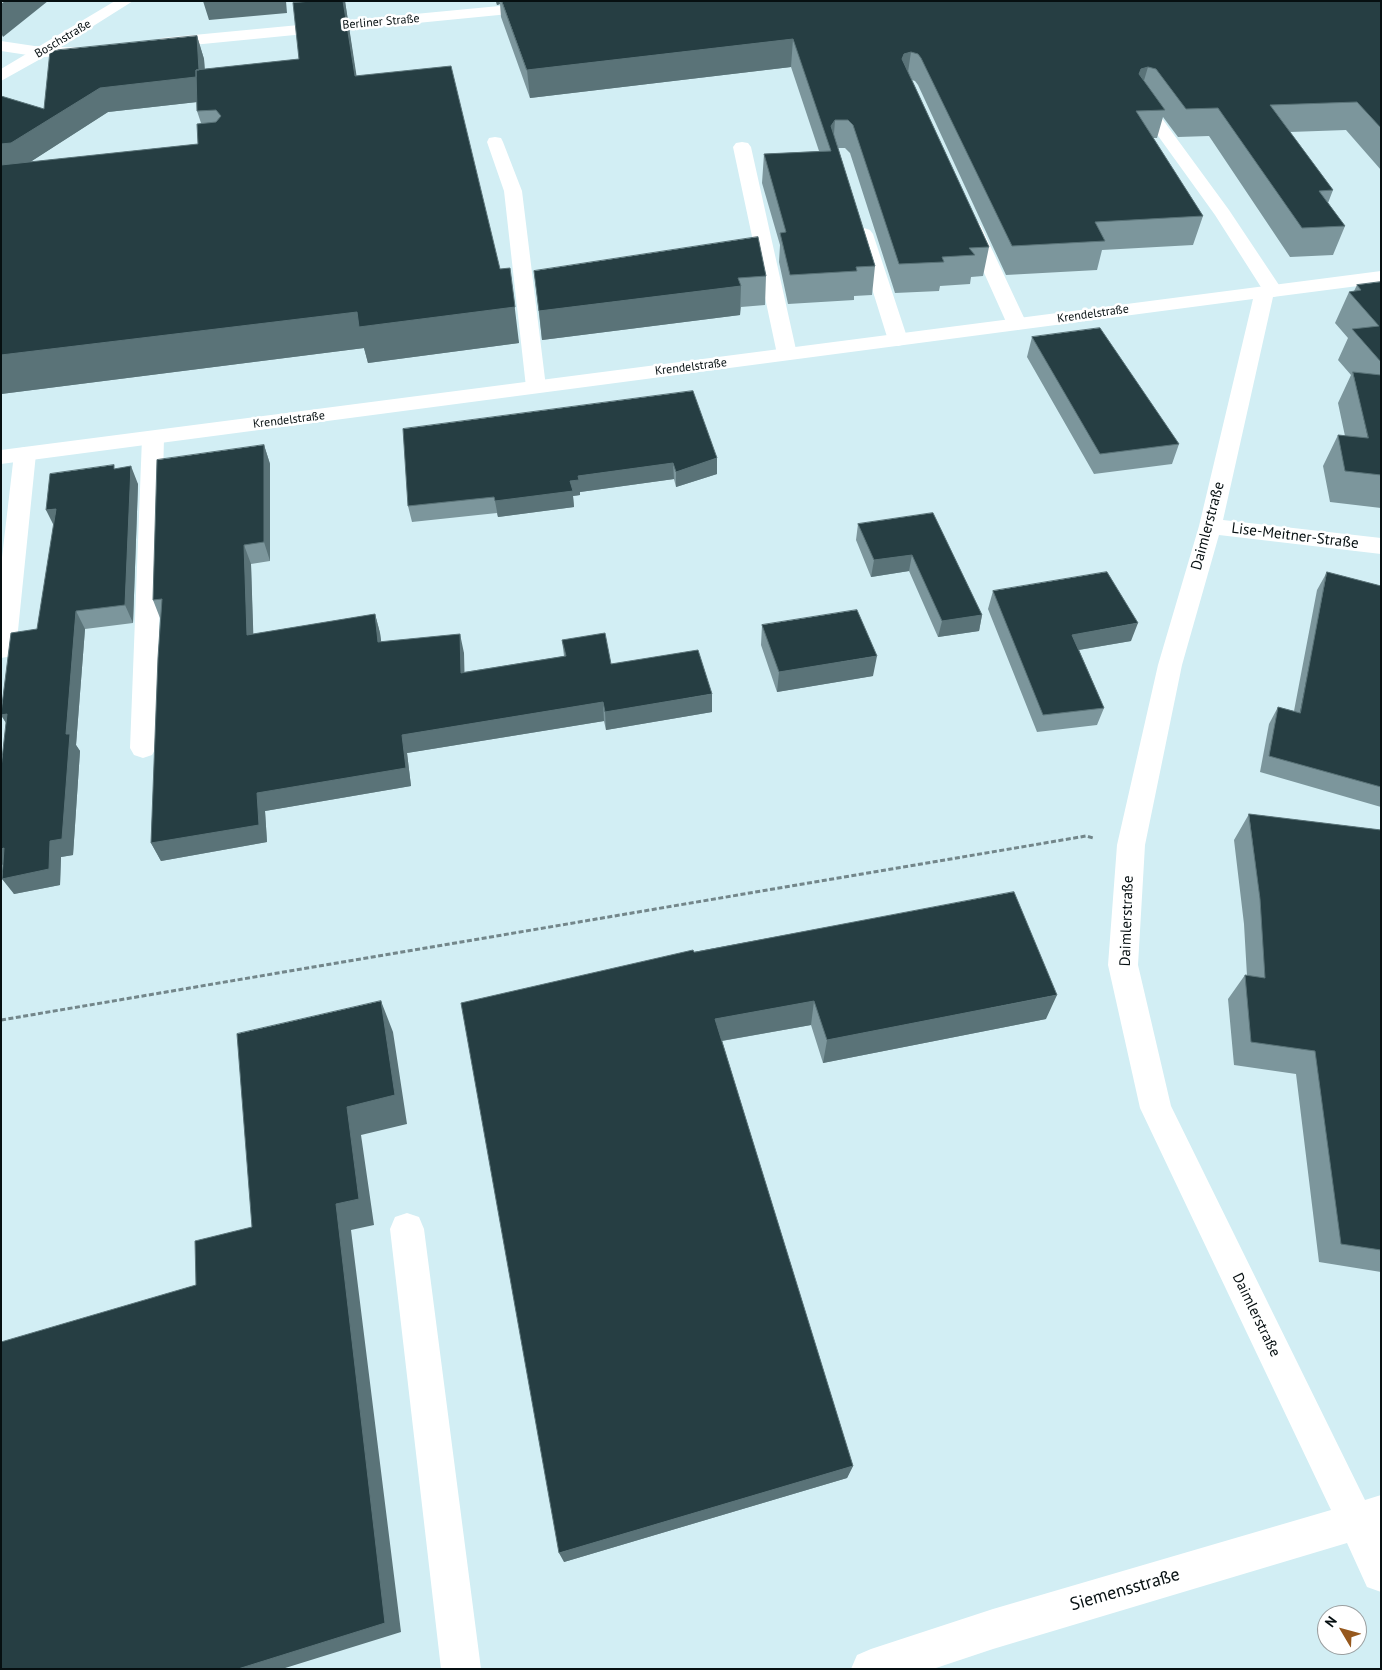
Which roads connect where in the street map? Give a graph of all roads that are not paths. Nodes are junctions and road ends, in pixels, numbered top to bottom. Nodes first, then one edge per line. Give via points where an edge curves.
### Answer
1 (126, 1) edge
2 (601, 1) edge
3 (146, 45) edge
4 (1, 46) edge
5 (107, 49) edge
6 (41, 52) junction
7 (1, 76) edge
8 (1141, 102) edge
9 (495, 142) dead end
10 (742, 147) dead end
11 (964, 209) edge
12 (860, 219) edge
13 (1381, 277) edge
14 (1269, 291) junction
15 (1017, 324) junction
16 (898, 340) junction
17 (787, 354) junction
18 (536, 387) junction
19 (153, 438) junction
20 (25, 454) junction
21 (1, 457) edge
22 (1210, 526) junction
23 (1381, 546) edge
24 (4, 650) dead end
25 (142, 748) dead end
26 (407, 1229) dead end
27 (1368, 1518) edge
28 (1381, 1573) edge
29 (461, 1669) edge
30 (871, 1669) edge

1 - 6 street, Boschstraße
2 - 3 street, Berliner Straße
4 - 6 street
5 - 6 street
6 - 7 street, Boschstraße
8 - 14 street via 1223,214
9 - 18 street via 513,191
10 - 17 street
11 - 15 street
12 - 16 street
13 - 14 street, Krendelstraße
14 - 15 street, Krendelstraße
14 - 22 street, Daimlerstraße
15 - 16 street, Krendelstraße
16 - 17 street, Krendelstraße
17 - 18 street, Krendelstraße
18 - 19 street, Krendelstraße
19 - 20 street, Krendelstraße
19 - 25 street
20 - 21 street, Krendelstraße
20 - 24 street
22 - 23 street, Lise-Meitner-Straße
22 - 27 street, Daimlerstraße via 1170,666 1131,845 1123,965 1156,1108
26 - 29 street
27 - 28 street, Daimlerstraße
27 - 30 street, Siemensstraße via 1003,1626

